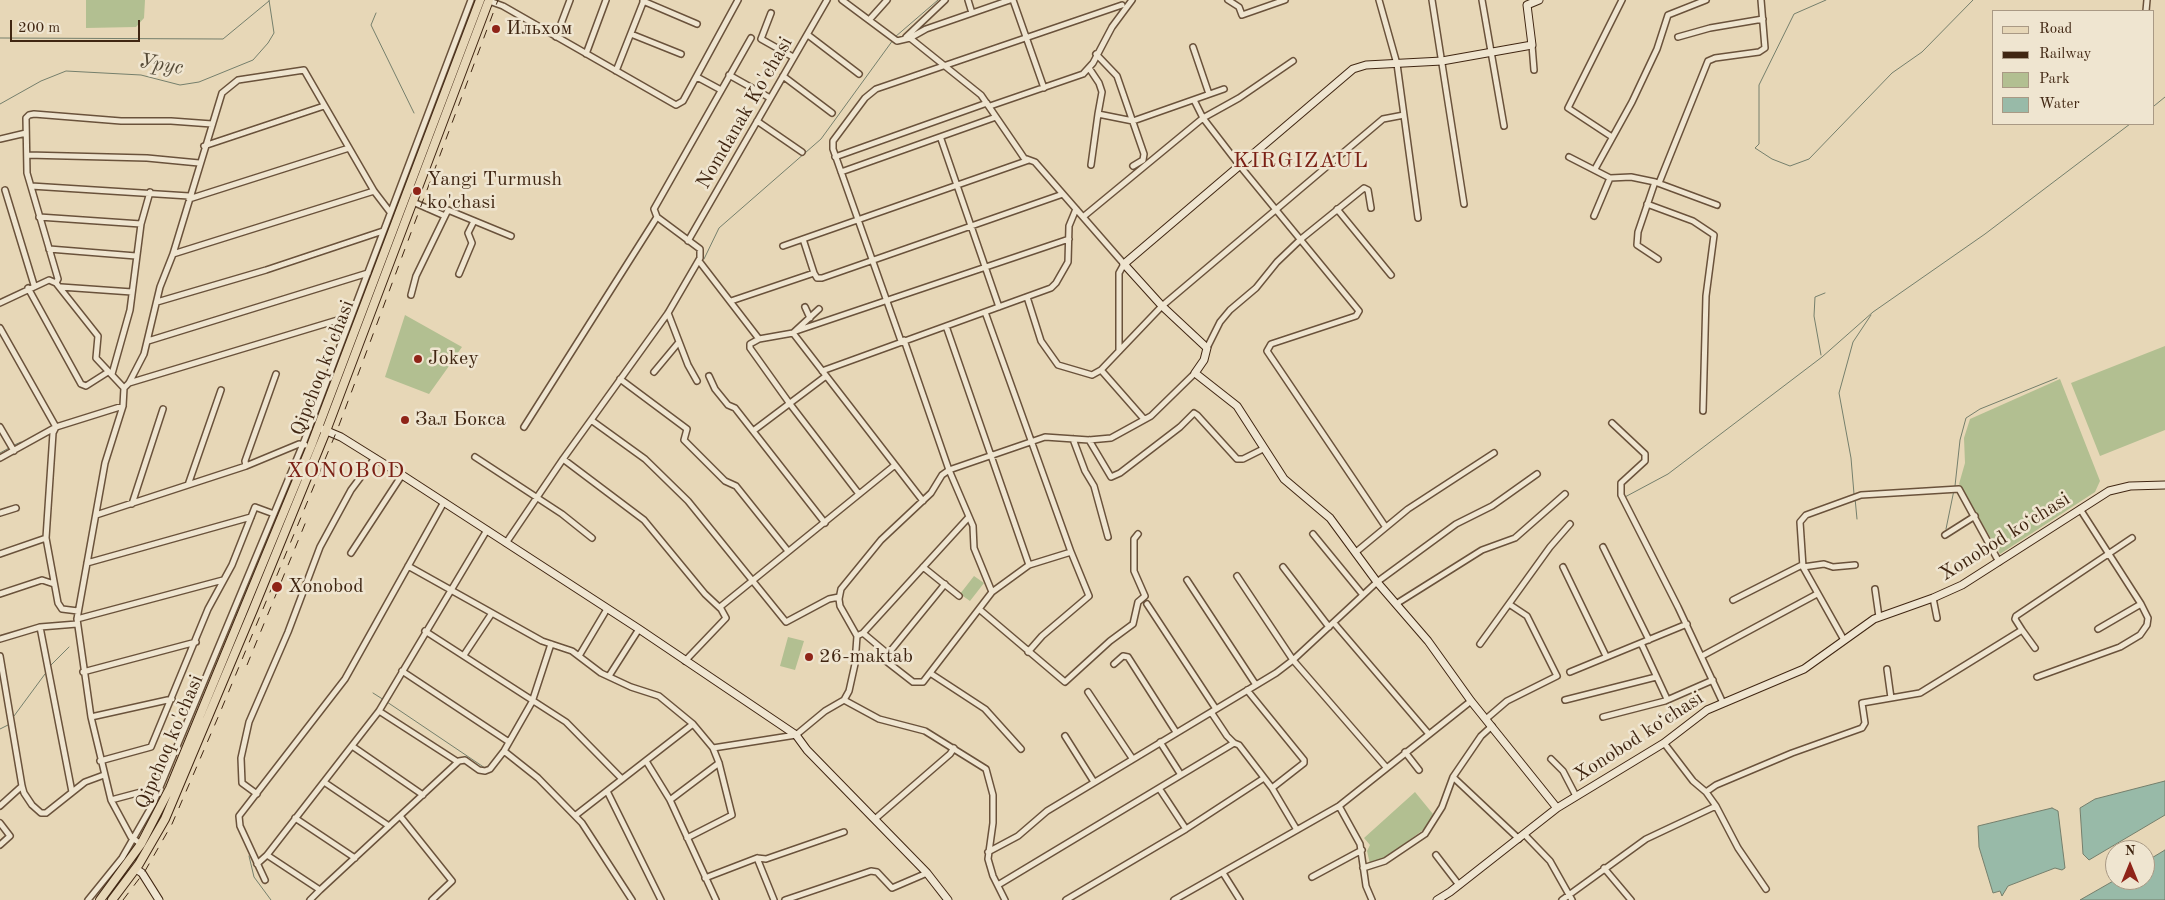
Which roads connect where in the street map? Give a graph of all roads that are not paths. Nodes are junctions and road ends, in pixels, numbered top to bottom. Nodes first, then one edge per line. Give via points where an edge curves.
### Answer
1 (471, 0) edge
2 (480, 0) edge
3 (489, 0) edge
4 (570, 0) edge
5 (606, 0) edge
6 (738, 0) edge
7 (827, 0) edge
8 (842, 0) edge
9 (887, 0) edge
10 (945, 0) edge
11 (968, 0) edge
12 (1011, 0) edge
13 (1116, 0) edge
14 (1132, 0) edge
15 (1228, 0) edge
16 (1285, 0) edge
17 (1379, 0) edge
18 (1432, 0) edge
19 (1482, 0) edge
20 (1538, 0) edge
21 (1622, 0) edge
22 (1706, 0) edge
23 (1761, 0) edge
24 (643, 1) edge
25 (1124, 6) junction
26 (771, 13) dead end
27 (972, 13) junction
28 (870, 19) junction
29 (1763, 19) junction
30 (697, 24) dead end
31 (631, 34) junction
32 (808, 35) junction
33 (556, 37) junction
34 (908, 37) junction
35 (1678, 37) dead end
36 (751, 38) dead end
37 (1026, 39) junction
38 (1532, 45) junction
39 (1192, 47) dead end
40 (1490, 53) junction
41 (586, 54) junction
42 (681, 54) dead end
43 (1096, 54) junction
44 (793, 57) junction
45 (1293, 61) dead end
46 (1442, 61) junction
47 (1397, 64) junction
48 (946, 67) junction
49 (1089, 68) junction
50 (1534, 70) dead end
51 (616, 72) junction
52 (859, 74) dead end
53 (729, 75) junction
54 (783, 76) junction
55 (697, 77) junction
56 (1044, 88) junction
57 (1224, 89) dead end
58 (721, 90) junction
59 (1209, 94) junction
60 (770, 98) junction
61 (1194, 100) junction
62 (989, 104) junction
63 (324, 106) junction
64 (832, 113) dead end
65 (1098, 114) junction
66 (1404, 115) junction
67 (996, 117) junction
68 (1202, 118) junction
69 (757, 121) junction
70 (1133, 121) junction
71 (212, 124) junction
72 (1504, 126) dead end
73 (26, 133) junction
74 (1612, 136) junction
75 (941, 139) junction
76 (0, 140) edge
77 (204, 146) junction
78 (349, 148) junction
79 (802, 152) dead end
80 (27, 156) junction
81 (835, 157) junction
82 (1569, 157) dead end
83 (1029, 160) junction
84 (199, 163) junction
85 (1091, 165) dead end
86 (1133, 166) dead end
87 (1240, 166) junction
88 (1594, 169) junction
89 (841, 172) junction
90 (1610, 178) junction
91 (1657, 183) junction
92 (957, 185) junction
93 (31, 186) junction
94 (5, 190) dead end
95 (374, 191) junction
96 (150, 192) junction
97 (1062, 194) junction
98 (189, 198) junction
99 (413, 202) junction
100 (1464, 204) dead end
101 (1647, 204) junction
102 (1717, 205) dead end
103 (1371, 208) dead end
104 (1076, 210) junction
105 (1276, 210) junction
106 (1338, 210) junction
107 (390, 212) junction
108 (39, 216) junction
109 (445, 216) junction
110 (1594, 216) dead end
111 (657, 217) junction
112 (1083, 217) junction
113 (1418, 218) dead end
114 (857, 220) junction
115 (474, 221) junction
116 (141, 224) junction
117 (971, 226) junction
118 (384, 231) junction
119 (511, 236) dead end
120 (804, 239) junction
121 (1069, 239) junction
122 (1300, 239) junction
123 (688, 241) junction
124 (783, 246) dead end
125 (50, 249) junction
126 (173, 254) junction
127 (136, 256) junction
128 (1658, 259) dead end
129 (699, 261) junction
130 (872, 261) junction
131 (1124, 264) junction
132 (985, 267) junction
133 (368, 273) junction
134 (814, 273) junction
135 (459, 274) dead end
136 (1391, 275) dead end
137 (34, 285) junction
138 (59, 285) junction
139 (28, 288) junction
140 (132, 292) junction
141 (411, 295) dead end
142 (1027, 297) junction
143 (731, 301) junction
144 (887, 301) junction
145 (157, 302) junction
146 (0, 303) edge
147 (1162, 306) junction
148 (999, 307) junction
149 (805, 308) dead end
150 (819, 309) dead end
151 (986, 312) junction
152 (668, 314) junction
153 (351, 316) junction
154 (810, 318) junction
155 (946, 326) junction
156 (0, 328) edge
157 (795, 332) junction
158 (758, 339) junction
159 (148, 341) junction
160 (903, 341) junction
161 (679, 342) junction
162 (1207, 348) junction
163 (1119, 351) junction
164 (822, 370) junction
165 (1101, 370) junction
166 (654, 372) dead end
167 (110, 373) junction
168 (1195, 373) junction
169 (276, 374) dead end
170 (709, 376) dead end
171 (826, 376) junction
172 (620, 379) junction
173 (697, 381) dead end
174 (130, 384) junction
175 (124, 388) junction
176 (221, 390) dead end
177 (790, 404) junction
178 (123, 406) junction
179 (163, 409) dead end
180 (1703, 411) dead end
181 (1144, 419) junction
182 (591, 420) junction
183 (1612, 422) dead end
184 (0, 427) edge
185 (56, 427) junction
186 (524, 427) dead end
187 (318, 428) junction
188 (326, 431) junction
189 (752, 431) junction
190 (1072, 439) junction
191 (1089, 440) junction
192 (1031, 441) junction
193 (307, 445) junction
194 (12, 448) junction
195 (1263, 449) junction
196 (1494, 453) dead end
197 (990, 455) junction
198 (475, 457) dead end
199 (0, 458) edge
200 (374, 458) junction
201 (563, 459) junction
202 (895, 465) junction
203 (246, 466) junction
204 (949, 470) junction
205 (402, 474) junction
206 (1538, 474) dead end
207 (188, 485) junction
208 (2165, 485) edge
209 (859, 494) junction
210 (1565, 494) dead end
211 (537, 498) junction
212 (923, 501) junction
213 (444, 502) junction
214 (132, 504) junction
215 (16, 508) dead end
216 (2080, 509) junction
217 (0, 513) edge
218 (274, 514) junction
219 (96, 515) junction
220 (1975, 516) junction
221 (251, 517) junction
222 (968, 518) junction
223 (825, 523) junction
224 (1570, 524) dead end
225 (1385, 526) junction
226 (487, 530) junction
227 (1138, 534) dead end
228 (1313, 534) dead end
229 (1945, 536) dead end
230 (1108, 537) dead end
231 (46, 538) junction
232 (592, 538) dead end
233 (2132, 538) dead end
234 (506, 543) junction
235 (1603, 547) dead end
236 (788, 551) junction
237 (1071, 552) junction
238 (1356, 552) junction
239 (351, 553) dead end
240 (0, 554) edge
241 (2108, 556) junction
242 (88, 562) junction
243 (1999, 562) junction
244 (1029, 565) junction
245 (1855, 565) dead end
246 (408, 566) junction
247 (1802, 566) junction
248 (924, 567) junction
249 (1283, 567) dead end
250 (1563, 567) dead end
251 (1237, 576) dead end
252 (223, 580) junction
253 (753, 580) junction
254 (1188, 580) dead end
255 (1377, 582) junction
256 (54, 584) junction
257 (945, 584) junction
258 (1876, 589) dead end
259 (451, 590) junction
260 (992, 592) junction
261 (0, 594) edge
262 (1817, 594) junction
263 (959, 596) dead end
264 (1363, 596) junction
265 (839, 597) junction
266 (1933, 598) junction
267 (1733, 600) dead end
268 (1147, 604) dead end
269 (1396, 604) junction
270 (1509, 604) junction
271 (2141, 604) junction
272 (607, 609) junction
273 (979, 609) junction
274 (78, 611) junction
275 (723, 611) junction
276 (492, 613) junction
277 (1879, 617) junction
278 (1937, 618) dead end
279 (77, 622) junction
280 (1334, 623) junction
281 (1687, 624) junction
282 (40, 627) junction
283 (1329, 627) junction
284 (639, 629) junction
285 (2098, 629) dead end
286 (2022, 630) junction
287 (425, 631) junction
288 (863, 632) junction
289 (857, 636) junction
290 (0, 638) edge
291 (1649, 640) junction
292 (1844, 640) junction
293 (196, 642) junction
294 (1641, 643) junction
295 (552, 644) junction
296 (1480, 644) dead end
297 (2035, 648) dead end
298 (1029, 651) junction
299 (886, 654) junction
300 (464, 655) junction
301 (0, 656) edge
302 (579, 656) junction
303 (1606, 656) junction
304 (1702, 656) junction
305 (1293, 660) junction
306 (685, 661) junction
307 (1114, 664) dead end
308 (1887, 669) dead end
309 (402, 671) junction
310 (83, 672) junction
311 (1570, 672) dead end
312 (930, 673) junction
313 (609, 676) junction
314 (1656, 677) junction
315 (2037, 677) dead end
316 (1713, 680) junction
317 (1256, 685) junction
318 (1247, 690) junction
319 (1088, 692) dead end
320 (7, 698) junction
321 (1891, 698) junction
322 (172, 699) junction
323 (1667, 699) junction
324 (0, 700) edge
325 (844, 700) junction
326 (1565, 700) dead end
327 (1471, 701) junction
328 (532, 702) junction
329 (1723, 703) junction
330 (1213, 710) junction
331 (379, 711) junction
332 (91, 716) junction
333 (1603, 716) dead end
334 (1486, 719) junction
335 (693, 724) junction
336 (1492, 726) junction
337 (1176, 732) junction
338 (1428, 733) junction
339 (796, 735) junction
340 (1065, 736) dead end
341 (509, 742) junction
342 (1160, 742) junction
343 (1664, 743) junction
344 (1234, 744) junction
345 (352, 746) junction
346 (713, 748) junction
347 (954, 748) junction
348 (1021, 749) dead end
349 (504, 750) junction
350 (1405, 752) junction
351 (1132, 758) junction
352 (1551, 759) dead end
353 (100, 761) junction
354 (646, 761) junction
355 (458, 762) junction
356 (719, 763) junction
357 (1386, 767) junction
358 (1419, 770) dead end
359 (104, 775) junction
360 (1181, 775) junction
361 (1453, 777) junction
362 (1264, 778) junction
363 (622, 779) junction
364 (324, 782) junction
365 (1094, 782) junction
366 (22, 786) junction
367 (1159, 788) junction
368 (1272, 788) junction
369 (607, 791) junction
370 (72, 792) junction
371 (141, 792) dead end
372 (1706, 792) junction
373 (257, 794) junction
374 (423, 795) junction
375 (1576, 796) junction
376 (111, 800) junction
377 (670, 800) junction
378 (0, 806) edge
379 (1339, 806) junction
380 (1716, 806) junction
381 (1557, 808) junction
382 (576, 815) junction
383 (400, 816) junction
384 (295, 818) junction
385 (875, 819) junction
386 (0, 824) edge
387 (389, 826) junction
388 (1186, 829) junction
389 (1297, 830) junction
390 (844, 832) dead end
391 (1522, 837) junction
392 (687, 838) junction
393 (134, 839) junction
394 (141, 844) junction
395 (0, 845) edge
396 (149, 849) junction
397 (1362, 850) junction
398 (988, 852) junction
399 (267, 855) junction
400 (1436, 855) dead end
401 (355, 858) junction
402 (757, 858) junction
403 (129, 863) junction
404 (257, 864) junction
405 (136, 868) junction
406 (1363, 868) junction
407 (1604, 868) junction
408 (1223, 872) junction
409 (927, 873) junction
410 (1312, 877) dead end
411 (705, 878) junction
412 (265, 880) dead end
413 (998, 885) junction
414 (1460, 885) junction
415 (1766, 889) dead end
416 (320, 890) junction
417 (1571, 898) edge
418 (88, 900) edge
419 (100, 900) edge
420 (112, 900) edge
421 (159, 900) edge
422 (310, 900) edge
423 (432, 900) edge
424 (632, 900) edge
425 (661, 900) edge
426 (716, 900) edge
427 (774, 900) edge
428 (785, 900) edge
429 (948, 900) edge
430 (1005, 900) edge
431 (1066, 900) edge
432 (1174, 900) edge
433 (1240, 900) edge
434 (1372, 900) edge
435 (1437, 900) edge
436 (1562, 900) edge
437 (1631, 900) edge

1 - 107 street
2 - 187 main road, Qipchoq ko'chasi
3 - 33 street
3 - 99 main road, Qipchoq ko'chasi
4 - 33 street
5 - 41 street
6 - 55 street
7 - 32 street, Nomdanak Ko'chasi
8 - 28 street
9 - 28 street
10 - 34 street
11 - 27 street
12 - 27 street
12 - 37 street
13 - 25 street
14 - 25 street
15 - 16 street via 1238,7 1242,15
17 - 47 street
18 - 46 street
19 - 40 street
20 - 38 street via 1527,5
21 - 74 street via 1568,108
22 - 74 street via 1668,15 1657,50
23 - 29 street
24 - 30 street
24 - 31 street
25 - 37 street
25 - 43 street
26 - 44 street via 761,39
27 - 34 street
28 - 34 street via 899,41
29 - 35 street
29 - 91 street via 1766,45 1762,50 1708,61 1662,178
31 - 42 street
31 - 51 street
32 - 44 street, Nomdanak Ko'chasi
32 - 52 street
33 - 41 street
34 - 48 street
36 - 53 street
37 - 48 street
37 - 56 street
38 - 40 street
38 - 50 street
39 - 59 street
40 - 46 street
40 - 72 street
41 - 51 street
43 - 49 street
43 - 70 street via 1117,76
44 - 54 street, Nomdanak Ko'chasi
45 - 68 street via 1260,85
46 - 47 street
46 - 100 street
47 - 66 street
47 - 87 street via 1366,65 1354,69
48 - 62 street
48 - 81 street via 870,92 833,141
49 - 56 street via 1074,78
49 - 65 street via 1102,92
51 - 55 street via 676,105 683,101
53 - 58 street
53 - 60 street
54 - 60 street, Nomdanak Ko'chasi
54 - 64 street
55 - 58 street
56 - 62 street
57 - 59 street
58 - 111 street via 656,206 654,212
59 - 61 street
60 - 69 street, Nomdanak Ko'chasi
61 - 68 street
61 - 70 street
62 - 67 street
62 - 81 street
63 - 71 street via 305,71 289,71 232,84 218,99
63 - 77 street
63 - 78 street
65 - 70 street
65 - 85 street
66 - 105 street via 1382,119
66 - 113 street
67 - 75 street
67 - 83 street
68 - 87 street
68 - 112 street
69 - 79 street
69 - 123 street, Nomdanak Ko'chasi
70 - 86 street via 1144,154 1143,160
71 - 73 street via 32,114 26,118
71 - 77 street
73 - 76 street
73 - 80 street
74 - 88 street
75 - 89 street
75 - 92 street
77 - 84 street
78 - 95 street
78 - 98 street
80 - 84 street via 147,158
80 - 93 street
81 - 89 street
82 - 88 street
83 - 92 street
83 - 97 street via 1035,162
84 - 98 street
87 - 105 street
87 - 131 street
88 - 90 street
89 - 114 street
90 - 91 street via 1632,177
90 - 110 street
91 - 101 street
91 - 102 street
92 - 114 street
92 - 117 street
93 - 96 street
93 - 108 street
94 - 137 street
95 - 107 street
95 - 126 street
96 - 98 street
96 - 116 street
97 - 104 street
97 - 117 street
98 - 126 street
99 - 109 street
99 - 188 main road, Qipchoq ko'chasi
101 - 128 street via 1637,245
101 - 180 street via 1693,221 1714,235 1706,296
103 - 106 street via 1366,188
104 - 112 street
104 - 121 street
105 - 122 street
105 - 147 street
106 - 122 street
106 - 136 street
107 - 118 street
108 - 116 street
108 - 125 street
109 - 115 street via 448,210
109 - 141 street via 416,276
111 - 123 street
111 - 186 street
112 - 131 street
114 - 120 street
114 - 130 street
115 - 119 street
115 - 135 street via 468,234 472,244
116 - 127 street
117 - 130 street
117 - 132 street
118 - 133 street
118 - 145 street
120 - 124 street
120 - 134 street
121 - 132 street
121 - 142 street via 1068,262 1056,283
122 - 162 street via 1256,288 1230,310
122 - 225 street via 1359,312 1356,316 1271,344 1267,351
123 - 129 street via 700,249
125 - 127 street
125 - 138 street
126 - 145 street
127 - 140 street
129 - 143 street
129 - 152 street
130 - 134 street via 819,279
130 - 144 street
131 - 147 street
131 - 163 street via 1118,273
132 - 144 street
132 - 148 street
133 - 153 street
133 - 159 street
134 - 143 street
137 - 138 street via 49,280
137 - 139 street
138 - 140 street
138 - 167 street via 98,336 96,358
139 - 146 street
139 - 167 street via 81,384 87,385
140 - 167 street via 130,310
142 - 148 street
142 - 165 street via 1041,341 1058,365 1092,375
143 - 158 street
144 - 157 street
144 - 160 street
145 - 159 street
147 - 162 street
147 - 163 street
148 - 151 street
149 - 154 street
150 - 154 street
151 - 155 street
151 - 192 street
152 - 161 street
152 - 172 street
153 - 174 street
153 - 193 street
154 - 157 street
155 - 160 street
155 - 197 street
156 - 185 street
157 - 158 street
157 - 164 street
158 - 177 street via 750,344 750,348
159 - 174 street
160 - 164 street
160 - 204 street
161 - 166 street
161 - 173 street
162 - 168 street
163 - 165 street
164 - 171 street
165 - 181 street
167 - 175 street
168 - 181 street
168 - 195 street via 1237,406
169 - 203 street via 245,461
170 - 189 street via 715,389
171 - 177 street
171 - 202 street
172 - 182 street
172 - 236 street via 688,429 684,440 725,481 736,486
174 - 175 street
175 - 178 street
176 - 207 street
177 - 189 street
177 - 209 street
178 - 185 street
178 - 219 street via 105,463
179 - 214 street
181 - 191 street via 1111,438
182 - 201 street
182 - 253 street via 645,459 688,501
183 - 281 street via 1645,454 1645,461 1621,482 1621,495
184 - 194 street
185 - 194 street
185 - 231 street
187 - 188 street
187 - 193 main road, Qipchoq ko'chasi
188 - 200 street
188 - 396 main road, Qipchoq ko'chasi via 175,797
189 - 223 street
190 - 191 street
190 - 192 street via 1049,436
190 - 230 street via 1094,486
191 - 195 street via 1111,477 1194,414 1237,459
192 - 197 street
192 - 237 street
193 - 203 street
193 - 218 street
193 - 394 main road, Qipchoq ko'chasi via 170,788
194 - 199 street
195 - 238 street via 1284,479 1330,518
196 - 225 street
197 - 204 street
197 - 244 street
198 - 211 street
200 - 205 street
200 - 373 street via 351,490 320,547 249,722 242,758 242,783
201 - 211 street
201 - 275 street via 644,520 704,594
202 - 209 street
202 - 212 street
203 - 207 street
204 - 212 street
204 - 222 street
205 - 213 street
205 - 239 street
206 - 255 street via 1492,506 1456,524
207 - 214 street
208 - 216 street, Xonobod koʻchasi via 2116,488
209 - 223 street
210 - 269 street via 1515,538 1482,550
211 - 232 street
211 - 234 street
212 - 265 street via 881,540 841,589
213 - 226 street
213 - 246 street
214 - 219 street
215 - 217 street
216 - 241 street
216 - 243 street, Xonobod koʻchasi
218 - 221 street via 255,507
218 - 393 street via 153,804
219 - 242 street
220 - 229 street
220 - 243 street
220 - 247 street via 1956,488 1853,497 1802,518
221 - 242 street
221 - 252 street
222 - 248 street
222 - 260 street via 974,530 974,548
223 - 236 street
224 - 270 street
225 - 238 street
226 - 234 street
226 - 259 street
227 - 298 street via 1134,539 1134,571 1146,596 1138,602 1133,624 1066,682
228 - 264 street
231 - 240 street
231 - 256 street
233 - 241 street
234 - 272 street
235 - 291 street
236 - 253 street
237 - 244 street
237 - 298 street via 1089,596
238 - 255 street
241 - 271 street
241 - 286 street via 2016,616
242 - 274 street
243 - 266 street, Xonobod koʻchasi
244 - 260 street
245 - 247 street via 1833,568 1824,564
246 - 259 street
246 - 373 street via 345,679
247 - 262 street
247 - 267 street
248 - 257 street
248 - 288 street
249 - 283 street
250 - 303 street
251 - 305 street
252 - 279 street
252 - 293 street
253 - 265 street via 786,622
253 - 275 street via 720,607
254 - 317 street
255 - 264 street
255 - 269 street
256 - 261 street via 42,580
256 - 274 street via 61,608
257 - 263 street
257 - 299 street via 891,652
258 - 277 street
259 - 276 street
259 - 287 street
260 - 273 street
262 - 292 street
262 - 304 street
264 - 280 street
265 - 289 street via 840,606
266 - 277 street, Xonobod koʻchasi
266 - 278 street
268 - 330 street
269 - 327 street via 1428,641
270 - 296 street
270 - 334 street via 1527,616 1556,676 1507,701
271 - 285 street
271 - 315 street via 2148,618 2147,625 2131,642
272 - 284 street
272 - 302 street
273 - 298 street
273 - 312 street
274 - 279 street
275 - 306 street via 726,618
276 - 295 street
276 - 300 street
277 - 292 street, Xonobod koʻchasi
279 - 282 street
279 - 310 street
280 - 283 street
280 - 338 street
281 - 291 street
281 - 304 street
282 - 290 street
282 - 370 street
283 - 305 street
284 - 306 street
284 - 313 street
286 - 297 street
286 - 321 street via 1920,693
287 - 300 street
287 - 309 street
288 - 289 street
288 - 299 street
289 - 325 street via 855,664
291 - 294 street
292 - 329 street, Xonobod koʻchasi via 1804,669
293 - 310 street
293 - 322 street
294 - 303 street
294 - 314 street
295 - 302 street
295 - 328 street
299 - 312 street via 886,661 913,682 923,682
300 - 328 street
301 - 320 street
302 - 313 street
303 - 311 street
304 - 316 street
305 - 317 street
305 - 357 street
306 - 339 street
307 - 337 street via 1128,656
308 - 321 street
309 - 331 street
309 - 341 street
310 - 332 street
312 - 348 street via 985,709
313 - 335 street via 659,696
314 - 323 street
314 - 326 street
316 - 323 street
316 - 329 street
317 - 318 street
318 - 330 street
318 - 368 street via 1304,760
319 - 351 street
320 - 324 street
320 - 366 street
321 - 372 street via 1862,703 1865,724 1862,728 1792,753
322 - 332 street
322 - 353 street via 151,747
323 - 333 street via 1648,707
325 - 339 street
325 - 347 street via 870,715 925,732
327 - 334 street
327 - 338 street
328 - 341 street
328 - 363 street via 566,722
329 - 343 street, Xonobod koʻchasi via 1699,714
330 - 337 street
330 - 344 street
331 - 345 street
331 - 355 street
332 - 353 street
334 - 336 street
335 - 346 street
335 - 354 street
336 - 361 street via 1481,736
336 - 381 street
337 - 342 street
338 - 350 street
339 - 346 street
339 - 385 street
340 - 365 street
341 - 349 street
342 - 351 street
342 - 360 street
343 - 372 street via 1693,781
343 - 375 street, Xonobod koʻchasi
344 - 360 street
344 - 362 street via 1239,745
345 - 364 street
345 - 374 street
346 - 356 street
347 - 385 street
347 - 398 street via 983,766 989,775 993,823
349 - 355 street via 485,771 463,759
349 - 382 street
350 - 357 street
350 - 358 street
351 - 365 street
352 - 375 street via 1563,771
353 - 359 street
354 - 363 street
354 - 377 street
355 - 374 street
356 - 377 street
356 - 392 street via 732,815
357 - 379 street
359 - 370 street via 90,779
359 - 376 street
360 - 367 street
361 - 391 street
361 - 406 street via 1442,807 1425,834 1385,861
362 - 368 street
362 - 388 street
363 - 369 street
364 - 384 street
364 - 387 street
365 - 398 street via 1047,811 1018,836
366 - 370 street via 32,805 43,813
366 - 378 street
367 - 388 street
367 - 413 street
368 - 389 street
369 - 382 street
369 - 425 street
371 - 376 street
372 - 380 street
373 - 404 street via 242,809 239,821
374 - 383 street
375 - 381 street, Xonobod koʻchasi
376 - 393 street
377 - 392 street
379 - 389 street
379 - 397 street
380 - 407 street via 1646,839
380 - 415 street via 1738,848
381 - 391 street, Xonobod koʻchasi
382 - 424 street
383 - 387 street
383 - 423 street via 452,881
384 - 399 street
384 - 401 street
385 - 409 street
386 - 395 street via 10,836
387 - 401 street
388 - 431 street
389 - 408 street
390 - 402 street via 766,859
391 - 414 street, Xonobod koʻchasi
391 - 417 street via 1550,861
392 - 411 street
393 - 394 street
393 - 418 street
394 - 396 main road
394 - 403 main road, Qipchoq ko'chasi
396 - 405 main road, Qipchoq ko'chasi
397 - 406 street
397 - 410 street
398 - 413 street
399 - 404 street
399 - 416 street
400 - 414 street
401 - 416 street
402 - 411 street
402 - 427 street
403 - 405 main road
403 - 419 main road, Qipchoq ko'chasi
404 - 412 street
405 - 420 main road, Qipchoq ko'chasi
405 - 421 street
406 - 434 street
407 - 417 street
407 - 437 street
408 - 432 street
408 - 433 street
409 - 428 street via 892,888 877,872 871,871
409 - 429 street
411 - 426 street
413 - 430 street
414 - 435 street, Xonobod koʻchasi
416 - 422 street
417 - 436 street

